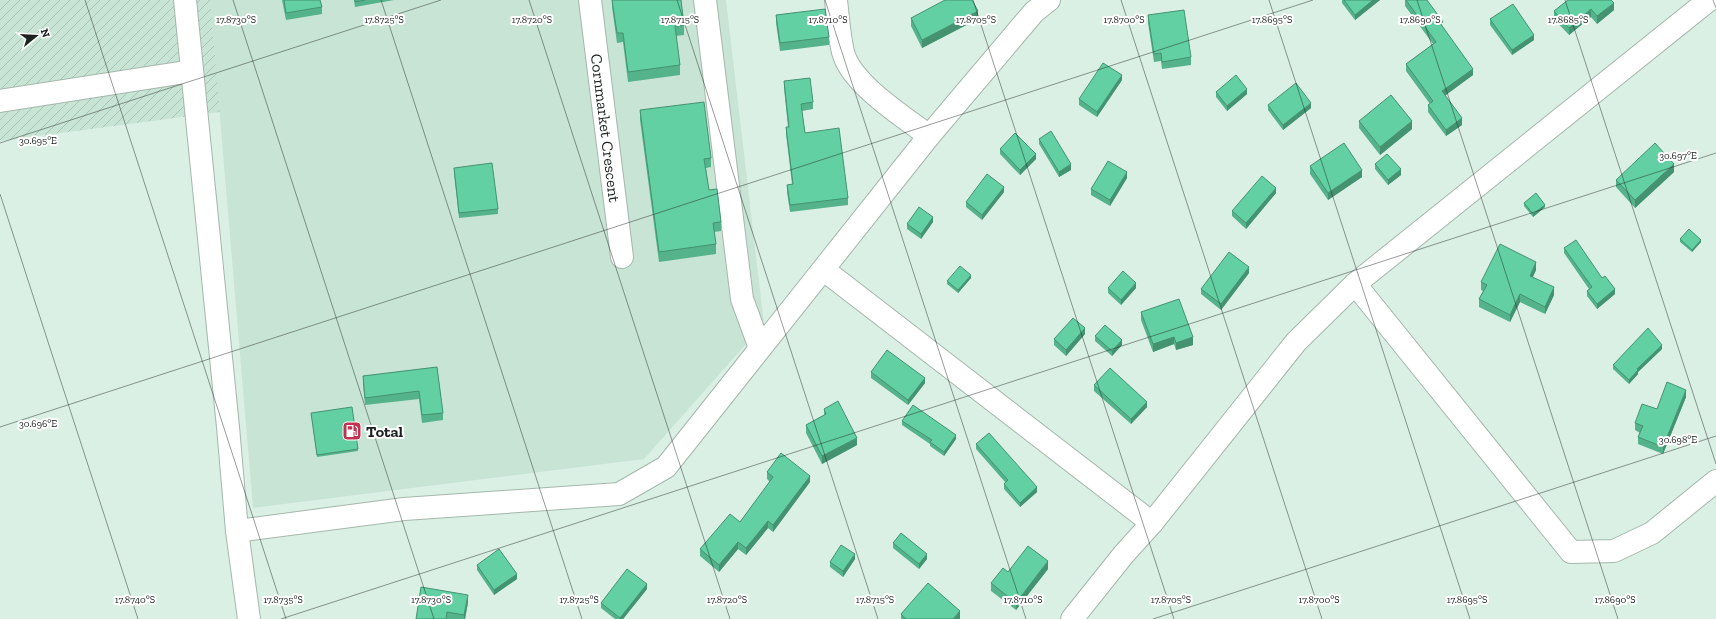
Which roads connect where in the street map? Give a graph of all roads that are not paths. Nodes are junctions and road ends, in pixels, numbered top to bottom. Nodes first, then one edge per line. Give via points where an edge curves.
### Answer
1 (185, 0) edge
2 (590, 0) edge
3 (705, 0) edge
4 (836, 0) edge
5 (1050, 0) edge
6 (1709, 0) edge
7 (192, 71) junction
8 (0, 101) edge
9 (929, 136) junction
10 (622, 257) dead end
11 (824, 270) junction
12 (1355, 284) junction
13 (760, 348) junction
14 (1716, 481) edge
15 (1152, 522) junction
16 (237, 531) junction
17 (249, 619) edge
18 (1072, 619) edge

1 - 7 street
2 - 10 street, Cornmarket Crescent
3 - 13 street via 742,299
4 - 9 street via 843,53 854,74 867,88
5 - 9 street via 1034,12
6 - 12 street
7 - 8 street
7 - 16 street
9 - 11 street
11 - 13 street
11 - 15 street
12 - 14 street via 1571,552 1614,551 1646,536
12 - 15 street via 1296,342
13 - 16 street via 666,467 619,494 404,509
15 - 18 street
16 - 17 street

